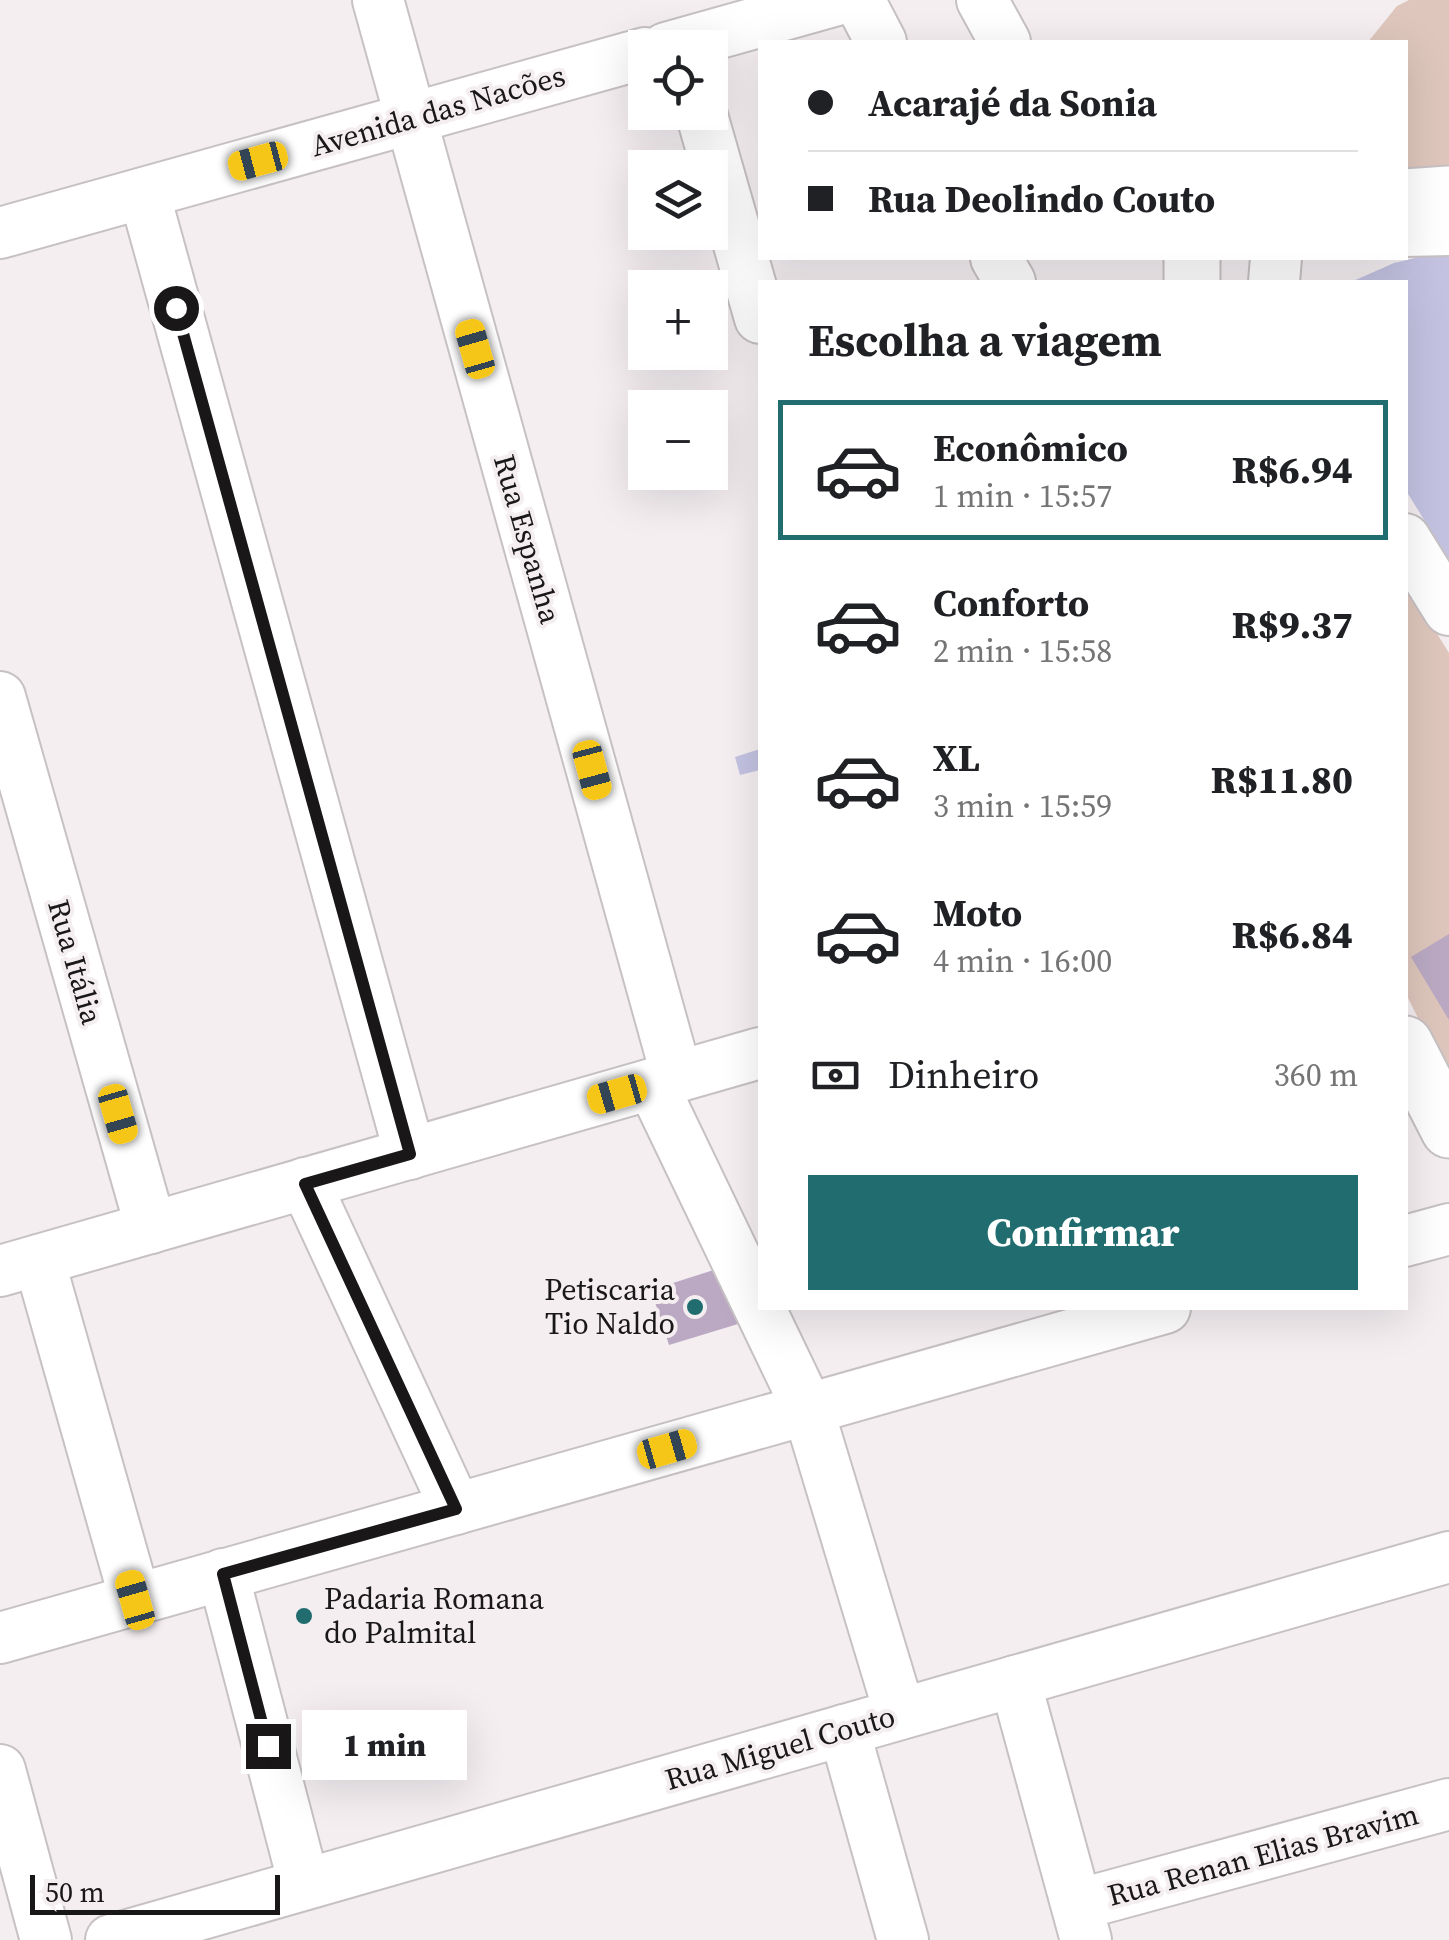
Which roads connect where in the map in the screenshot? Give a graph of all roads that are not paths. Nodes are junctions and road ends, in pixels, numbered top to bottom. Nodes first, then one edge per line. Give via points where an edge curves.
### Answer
1 (378, 0) edge
2 (837, 0) edge
3 (858, 0) edge
4 (982, 0) edge
5 (728, 31) edge
6 (880, 40) edge
7 (1004, 40) edge
8 (628, 59) edge
9 (411, 118) junction
10 (706, 130) edge
11 (144, 193) junction
12 (1449, 194) edge
13 (1408, 197) edge
14 (1449, 230) edge
15 (1408, 231) edge
16 (0, 233) edge
17 (758, 311) edge
18 (1408, 543) edge
19 (1449, 610) edge
20 (0, 697) edge
21 (1408, 1050) edge
22 (758, 1054) edge
23 (664, 1081) junction
24 (1449, 1130) edge
25 (410, 1154) junction
26 (305, 1184) junction
27 (151, 1228) junction
28 (1449, 1229) edge
29 (1408, 1240) edge
30 (20, 1266) edge
31 (758, 1295) edge
32 (765, 1310) edge
33 (1141, 1311) edge
34 (808, 1409) junction
35 (456, 1509) junction
36 (1449, 1558) edge
37 (223, 1574) junction
38 (135, 1600) junction
39 (0, 1638) edge
40 (1015, 1681) junction
41 (900, 1714) junction
42 (844, 1730) junction
43 (0, 1770) edge
44 (1449, 1804) edge
45 (304, 1884) junction
46 (1082, 1923) edge
47 (46, 1940) edge
48 (110, 1940) edge
49 (904, 1940) edge

1 - 9 street, Rua Espanha
2 - 5 street, Avenida das Nacões
3 - 6 street
4 - 7 street
8 - 9 street, Avenida das Nacões
9 - 11 street, Avenida das Nacões
9 - 23 street, Rua Espanha
10 - 17 street
11 - 16 street, Avenida das Nacões
11 - 25 street
12 - 13 main road
14 - 15 street
18 - 19 street
20 - 27 street, Rua Itália
21 - 24 main road
22 - 23 street
23 - 25 street
23 - 31 street, Rua Espanha
25 - 26 street
26 - 27 street
26 - 35 street
27 - 30 street
28 - 29 street
30 - 38 street
32 - 34 street, Rua Espanha
33 - 34 street
34 - 35 street
34 - 41 street, Rua Espanha
35 - 37 street
36 - 40 street, Rua Miguel Couto
37 - 38 street
37 - 45 street
38 - 39 street
40 - 41 street, Rua Miguel Couto
40 - 46 street
41 - 42 street, Rua Miguel Couto
42 - 45 street, Rua Miguel Couto
42 - 49 street
43 - 47 street
44 - 46 street, Rua Renan Elias Bravim
45 - 48 street, Rua Miguel Couto

